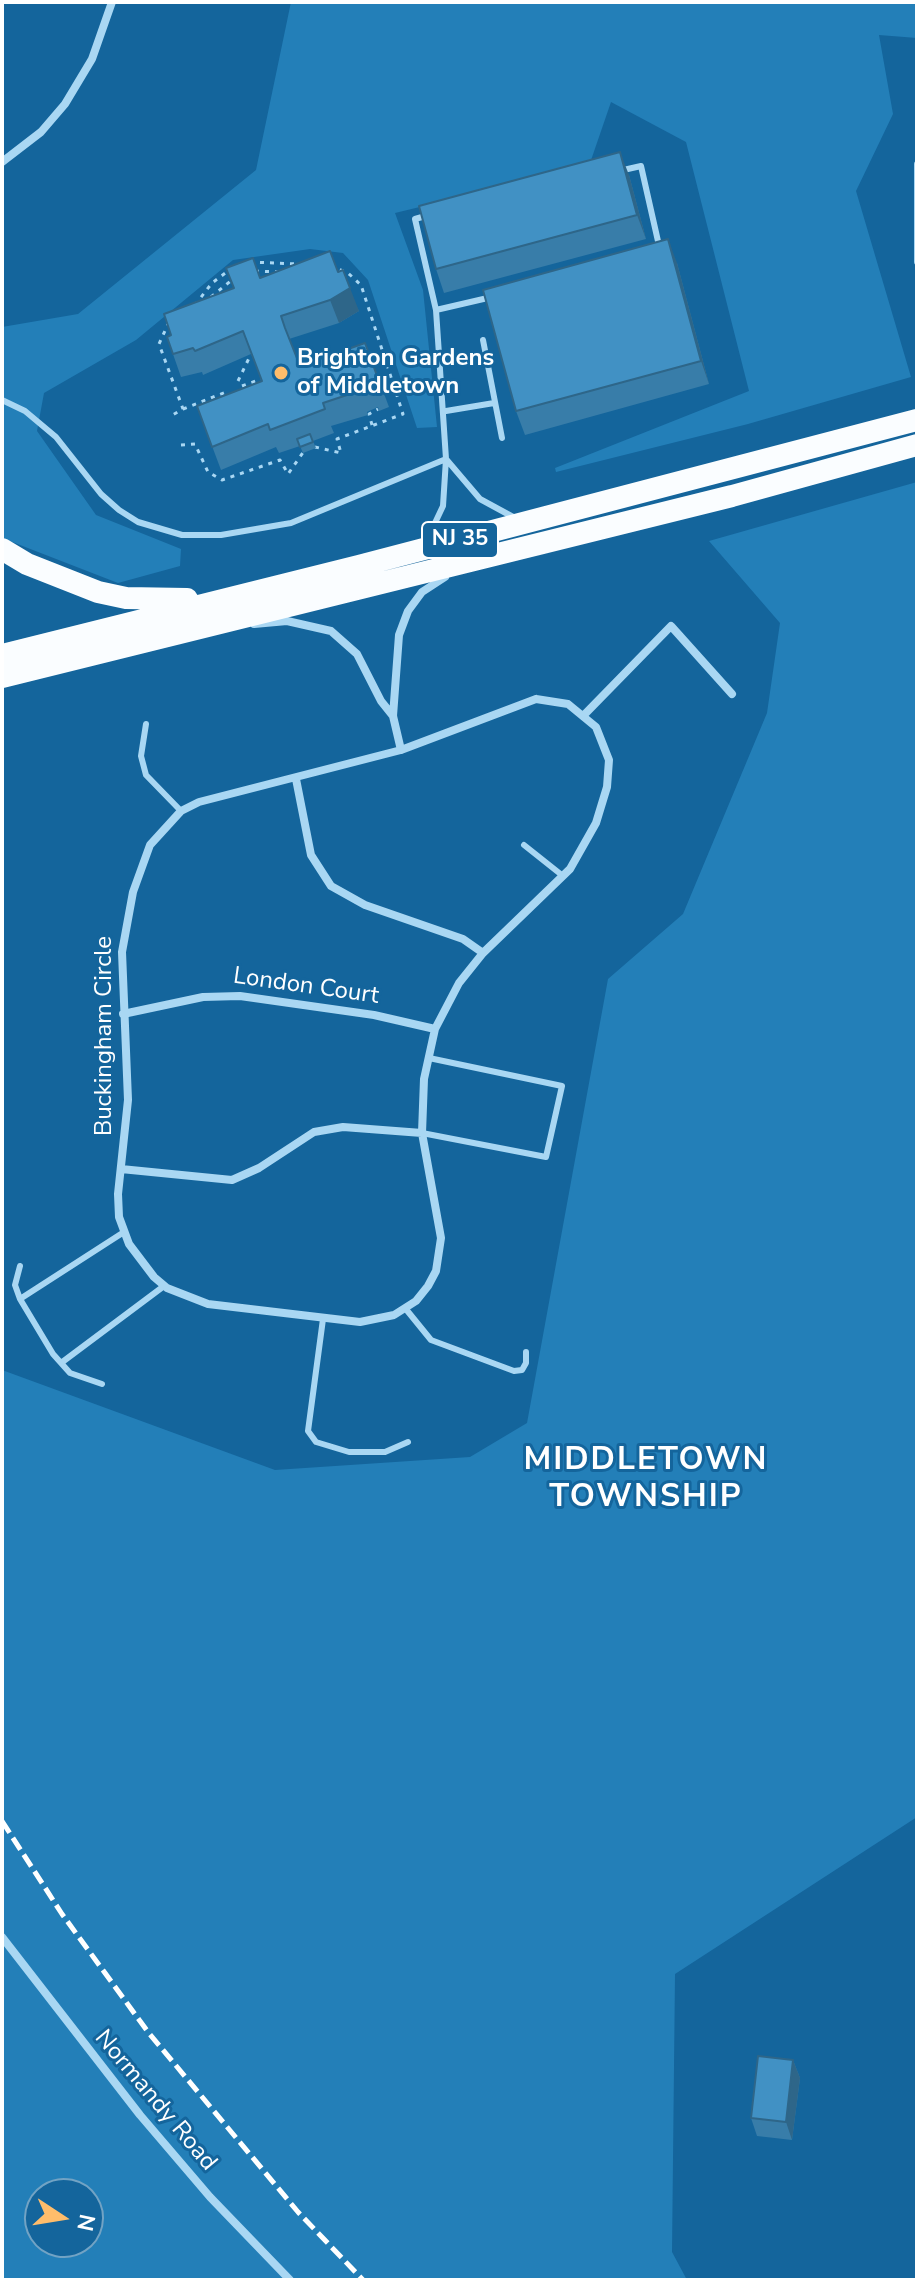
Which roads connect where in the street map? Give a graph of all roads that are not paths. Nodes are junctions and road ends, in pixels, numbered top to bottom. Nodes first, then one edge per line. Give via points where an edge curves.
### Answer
1 (112, 2) edge
2 (2, 162) edge
3 (917, 164) edge
4 (611, 173) edge
5 (445, 212) edge
6 (916, 232) edge
7 (662, 258) edge
8 (917, 262) edge
9 (496, 296) edge
10 (436, 310) junction
11 (483, 340) dead end
12 (2, 400) edge
13 (494, 403) junction
14 (446, 411) junction
15 (917, 420) edge
16 (502, 438) dead end
17 (917, 445) edge
18 (446, 459) junction
19 (525, 523) junction
20 (2, 549) edge
21 (423, 549) junction
22 (494, 555) junction
23 (236, 596) junction
24 (201, 629) junction
25 (2, 655) edge
26 (2, 677) edge
27 (732, 694) dead end
28 (584, 715) junction
29 (393, 716) junction
30 (146, 724) dead end
31 (401, 750) junction
32 (296, 779) junction
33 (181, 811) junction
34 (524, 845) dead end
35 (563, 876) junction
36 (483, 953) junction
37 (123, 1014) junction
38 (435, 1029) junction
39 (429, 1058) junction
40 (422, 1133) junction
41 (121, 1169) junction
42 (124, 1232) junction
43 (20, 1266) dead end
44 (164, 1286) junction
45 (20, 1299) junction
46 (405, 1308) junction
47 (323, 1319) junction
48 (526, 1352) dead end
49 (61, 1363) junction
50 (102, 1384) dead end
51 (408, 1442) dead end
52 (2, 1937) edge
53 (290, 2280) edge

1 - 2 street via 92,59 65,104 41,132
3 - 6 lane
4 - 7 lane via 641,166
5 - 10 lane via 415,219
6 - 8 lane
9 - 10 lane
10 - 14 lane
11 - 13 lane
12 - 18 lane via 56,437 119,510 138,522 182,535 221,535 291,523
13 - 14 lane
13 - 16 lane
14 - 18 lane
15 - 19 highway, NJ 35
17 - 22 highway, NJ 35
18 - 19 lane via 480,499
18 - 21 lane via 443,506
19 - 21 highway, NJ 35
20 - 23 highway via 71,583 126,598
21 - 23 highway, NJ 35
22 - 24 highway, NJ 35
22 - 29 street via 435,582 408,611 395,660
23 - 25 highway, NJ 35
24 - 26 highway, NJ 35
24 - 29 street via 287,621 331,631 357,654
27 - 28 street via 671,626
28 - 31 street, Buckingham Circle via 568,704 536,699
28 - 35 street via 604,741 609,773 596,823
29 - 31 street
30 - 33 lane via 141,756 146,775
31 - 32 street, Buckingham Circle
32 - 33 street, Buckingham Circle via 219,795
32 - 36 street via 311,855 331,886 365,905 463,939
33 - 37 street, Buckingham Circle via 150,845 136,882 122,952
34 - 35 lane
35 - 36 street
36 - 38 street via 459,983
37 - 38 street, London Court via 203,997 240,996
37 - 41 street, Buckingham Circle via 128,1100
38 - 39 street
39 - 40 street
39 - 40 lane via 562,1086 546,1157
40 - 41 street via 322,1130 232,1180
40 - 46 street via 440,1225 440,1257 428,1286
41 - 42 street, Buckingham Circle via 118,1194
42 - 44 street, Buckingham Circle via 142,1264
42 - 45 lane
43 - 45 lane via 15,1285
44 - 47 street, Buckingham Circle via 208,1304
44 - 49 lane
45 - 49 lane
46 - 47 street, Buckingham Circle via 380,1320
46 - 48 lane via 431,1340 514,1371 522,1370
47 - 51 lane via 308,1431 316,1442 349,1452 385,1452
49 - 50 lane via 70,1373
52 - 53 street, Normandy Road via 140,2115

